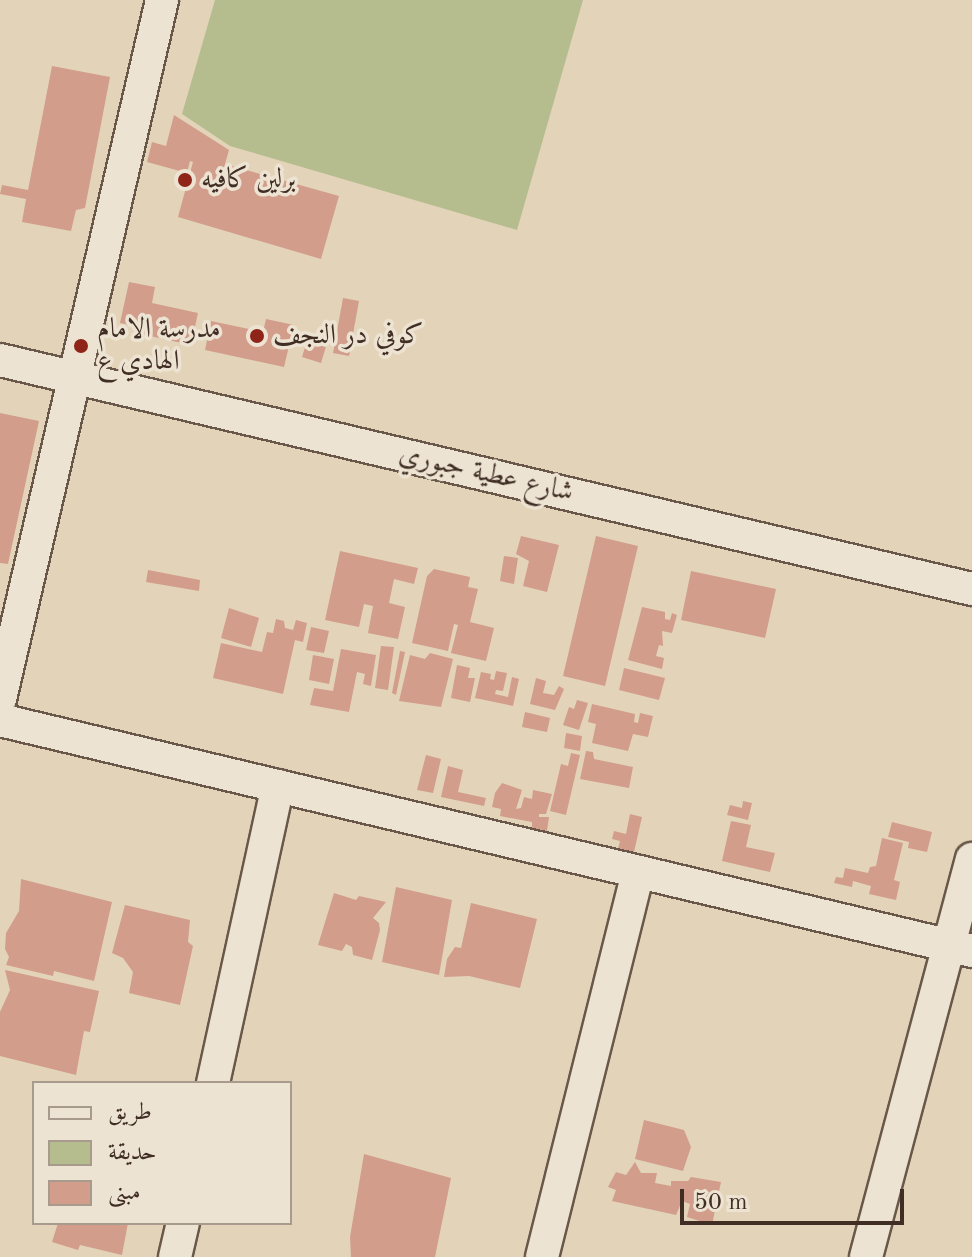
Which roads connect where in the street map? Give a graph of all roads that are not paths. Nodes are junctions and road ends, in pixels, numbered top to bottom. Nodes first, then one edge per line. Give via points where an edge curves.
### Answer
1 (162, 0) edge
2 (0, 360) edge
3 (74, 377) junction
4 (972, 589) edge
5 (0, 699) edge
6 (0, 720) edge
7 (278, 786) junction
8 (972, 859) edge
9 (638, 872) junction
10 (961, 949) edge
11 (213, 1081) edge
12 (183, 1225) edge
13 (175, 1257) edge
14 (542, 1257) edge
15 (866, 1257) edge

1 - 3 street
2 - 3 street, شارع عطية جبوري
3 - 4 street, شارع عطية جبوري
3 - 5 street
6 - 7 street
7 - 9 street
7 - 11 street
8 - 10 street
9 - 10 street
9 - 14 street
10 - 15 street
12 - 13 street

